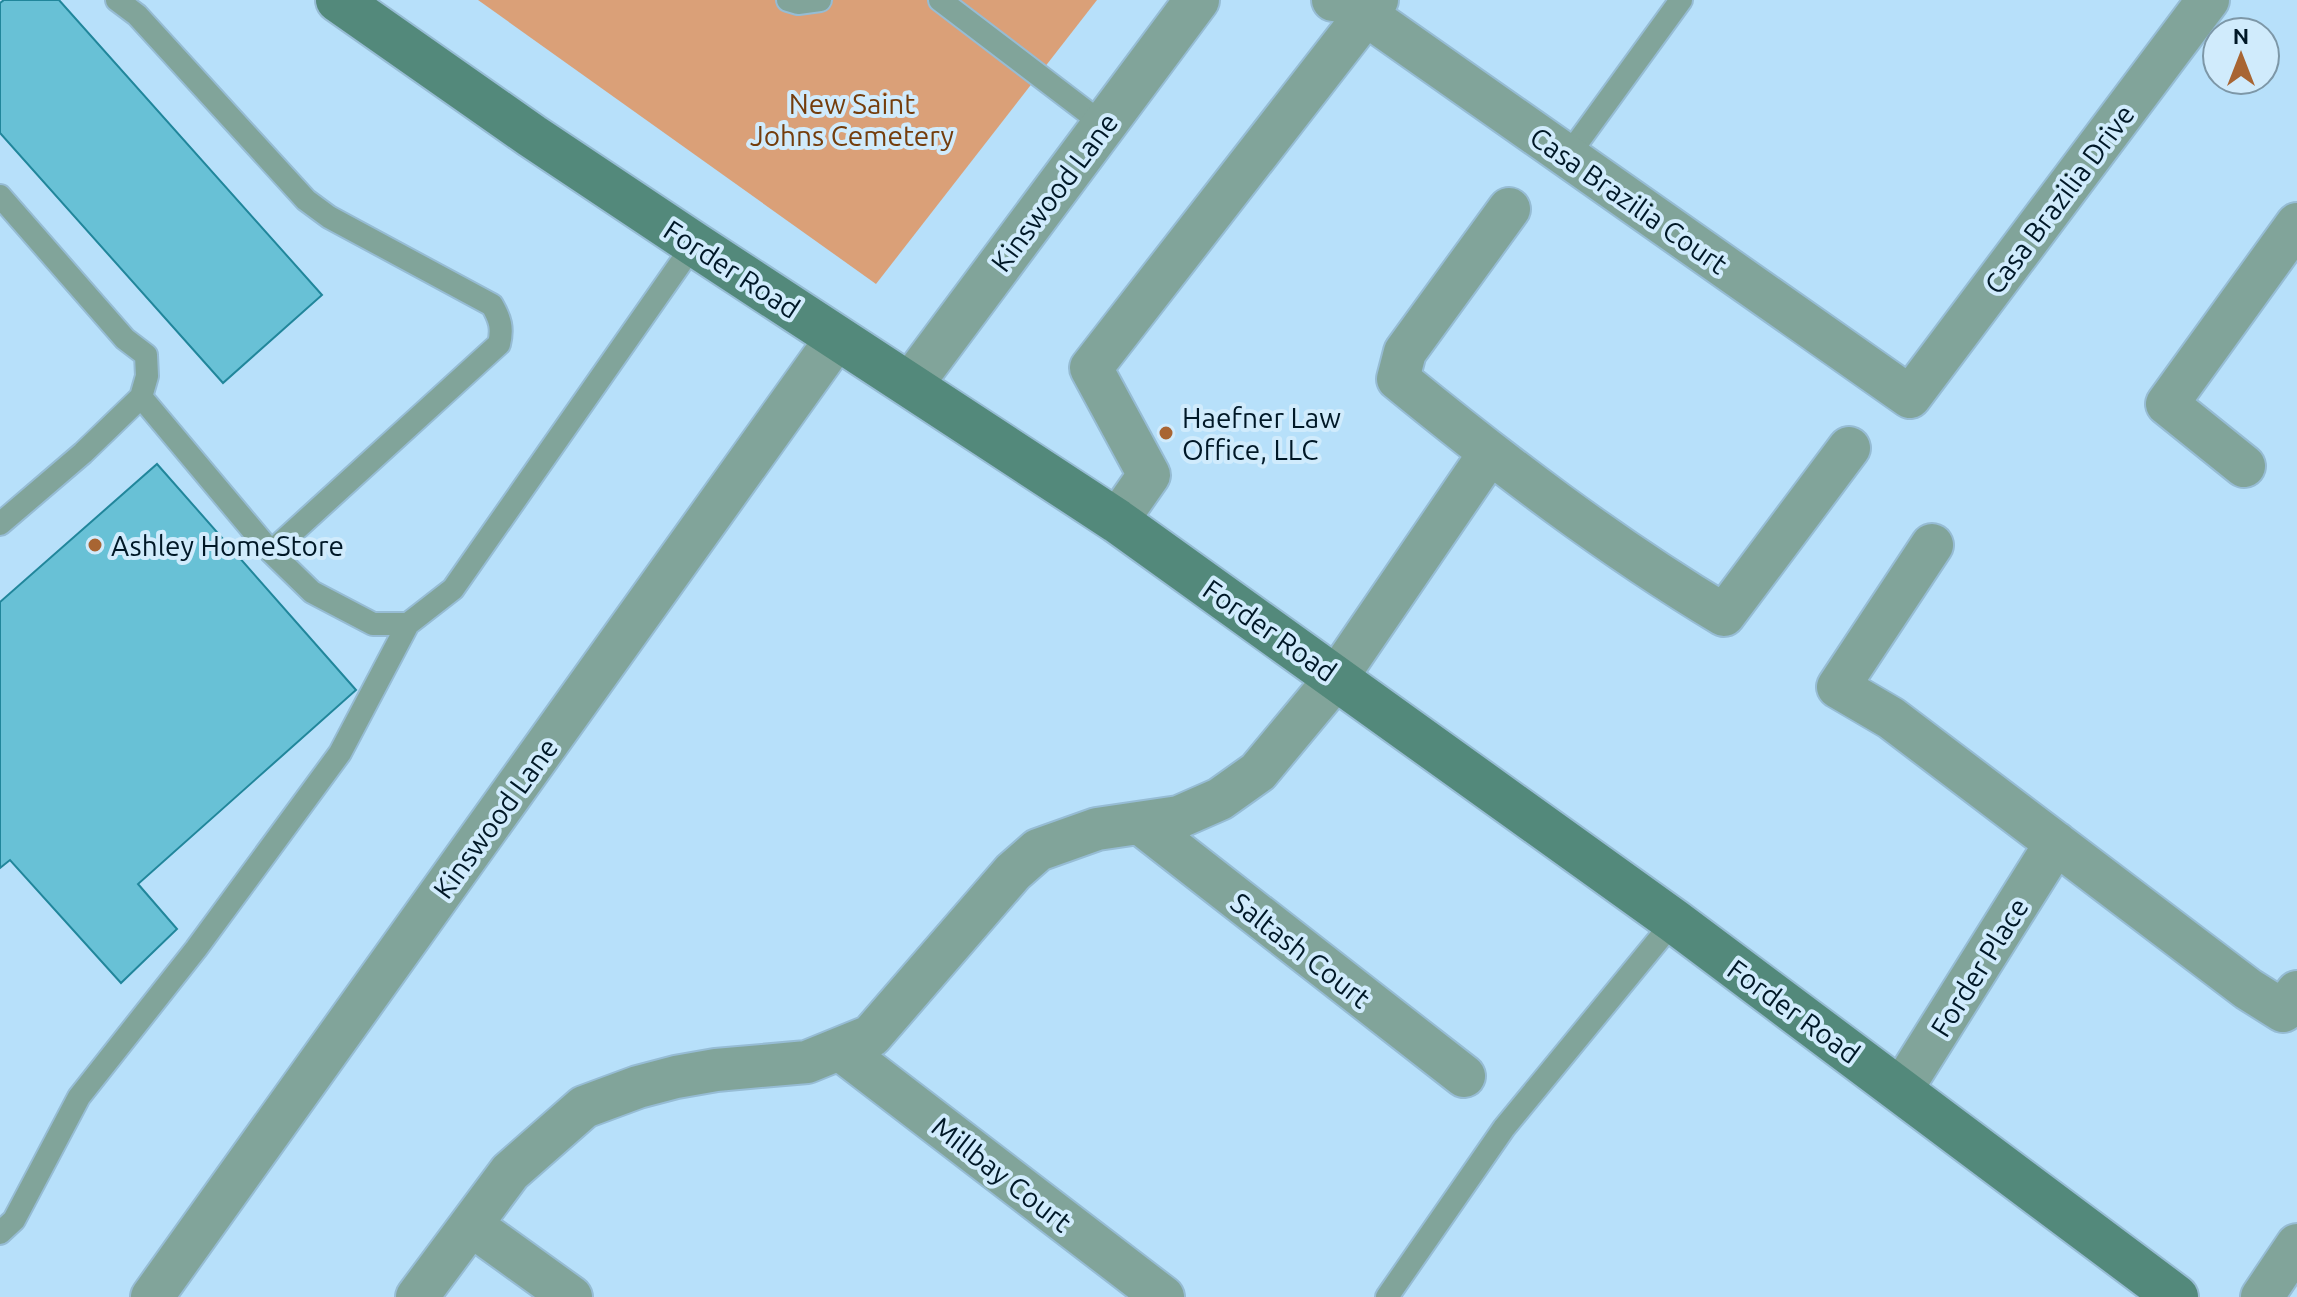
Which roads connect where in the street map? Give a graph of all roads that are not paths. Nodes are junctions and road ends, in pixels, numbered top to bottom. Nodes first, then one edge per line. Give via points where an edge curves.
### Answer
1 (117, 0) edge
2 (338, 0) edge
3 (788, 0) edge
4 (820, 0) edge
5 (940, 0) edge
6 (1197, 0) edge
7 (1681, 0) edge
8 (2208, 0) edge
9 (1354, 3) edge
10 (1104, 125) junction
11 (1567, 157) junction
12 (0, 196) edge
13 (1509, 209) dead end
14 (2296, 226) edge
15 (694, 244) junction
16 (837, 338) junction
17 (911, 384) junction
18 (141, 397) junction
19 (1910, 397) joint
20 (1849, 448) dead end
21 (1489, 454) junction
22 (2244, 466) dead end
23 (1117, 521) junction
24 (0, 524) edge
25 (1932, 545) dead end
26 (271, 552) junction
27 (408, 624) junction
28 (1337, 677) junction
29 (1140, 823) junction
30 (2056, 843) junction
31 (1674, 921) junction
32 (2290, 1002) edge
33 (841, 1050) junction
34 (1464, 1076) dead end
35 (1901, 1090) junction
36 (471, 1225) junction
37 (0, 1233) edge
38 (2297, 1245) edge
39 (152, 1297) edge
40 (417, 1297) edge
41 (571, 1297) edge
42 (1163, 1297) edge
43 (1387, 1297) edge
44 (2176, 1297) edge
45 (2262, 1297) edge

1 - 26 lane via 137,15 306,200 492,305 500,319 499,344
2 - 15 main road, Forder Road
3 - 4 lane
5 - 10 lane
6 - 10 street, Kinswood Lane
7 - 11 lane
8 - 19 street, Casa Brazilia Drive
9 - 11 street, Casa Brazilia Court
9 - 23 street via 1091,368 1149,475
10 - 17 street, Kinswood Lane
11 - 19 street, Casa Brazilia Court
12 - 18 lane via 125,339 146,355
13 - 21 street via 1405,352 1398,379
14 - 22 street via 2167,404
15 - 16 main road, Forder Road
15 - 27 lane via 453,589
16 - 17 main road, Forder Road
16 - 39 street, Kinswood Lane
17 - 23 main road, Forder Road
18 - 24 lane
18 - 26 lane
20 - 21 street via 1724,615
21 - 28 street
23 - 28 main road, Forder Road
25 - 30 street via 1838,687 1891,718
26 - 27 lane via 312,592 373,624
27 - 37 lane via 340,753 79,1097 14,1220
28 - 29 street via 1258,772 1220,799 1179,817
28 - 31 main road, Forder Road
29 - 33 street via 1097,829 1038,850 871,1036
29 - 34 street, Saltash Court
30 - 32 street via 2248,989
30 - 35 street, Forder Place
31 - 35 main road, Forder Road
31 - 43 lane via 1504,1128
33 - 36 street via 807,1062 676,1077 584,1107 510,1172
33 - 42 street, Millbay Court
35 - 44 main road, Forder Road
36 - 40 street
36 - 41 street
38 - 45 street

